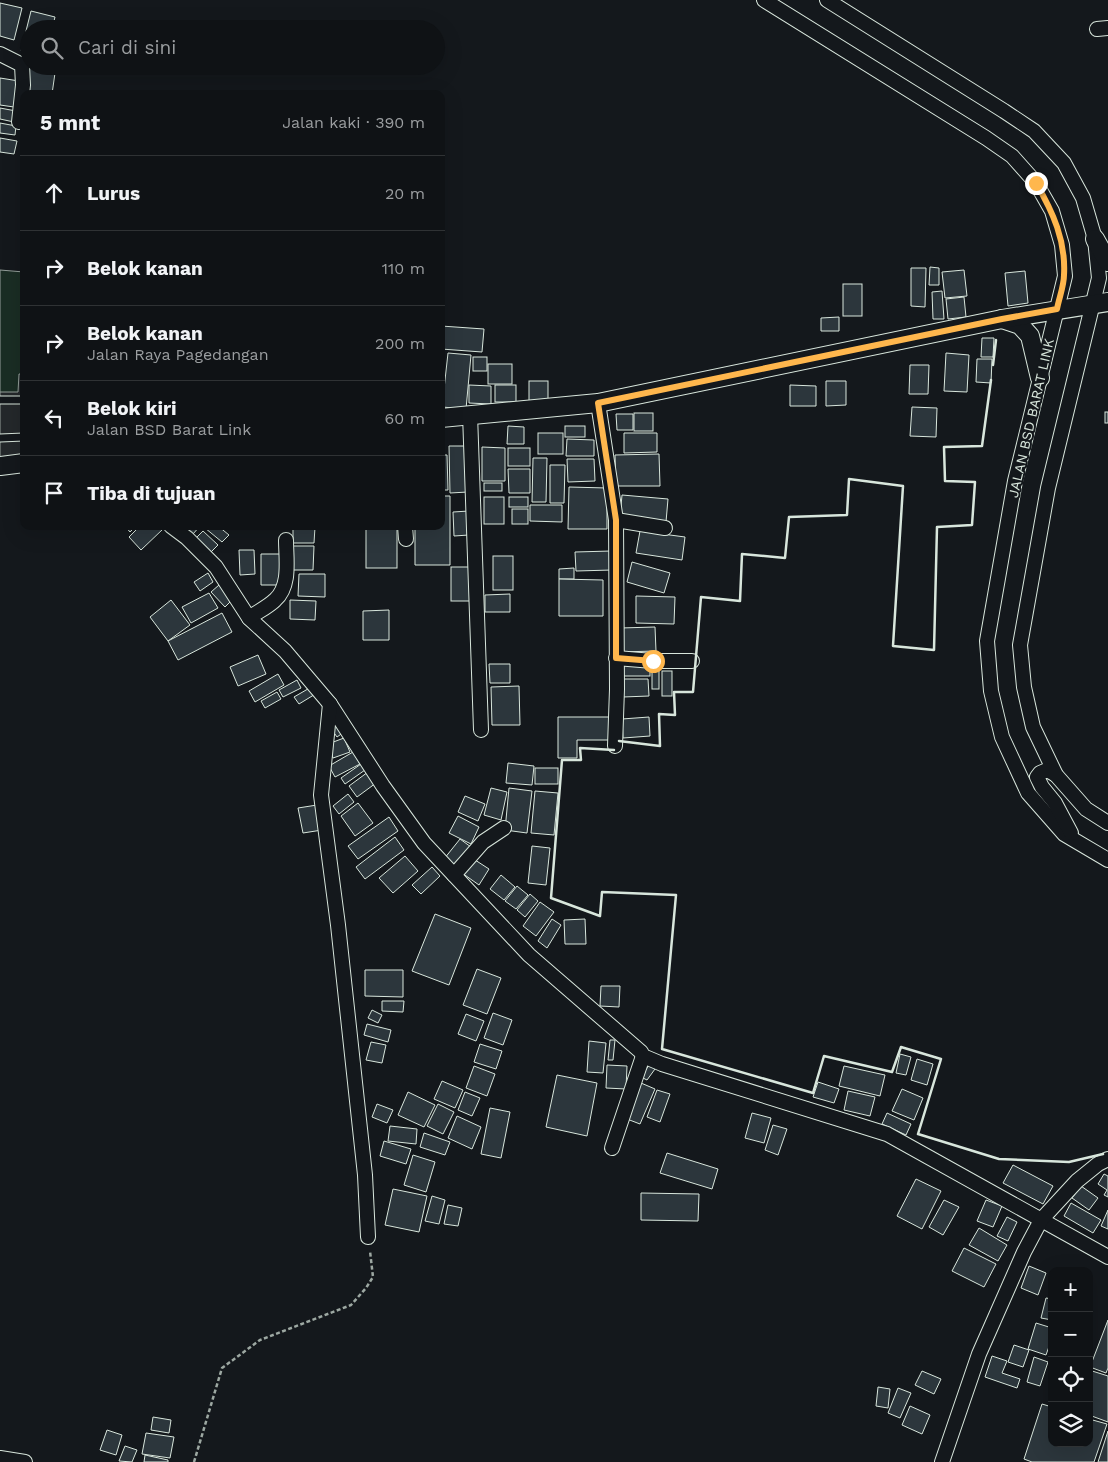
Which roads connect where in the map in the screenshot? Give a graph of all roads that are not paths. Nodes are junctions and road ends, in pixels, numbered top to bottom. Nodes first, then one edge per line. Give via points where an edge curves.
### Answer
1 (764, 0) edge
2 (827, 0) edge
3 (0, 54) edge
4 (20, 64) edge
5 (22, 75) edge
6 (22, 90) edge
7 (20, 110) edge
8 (19, 122) dead end
9 (1096, 239) junction
10 (1108, 262) edge
11 (1100, 303) edge
12 (1057, 309) junction
13 (1002, 319) junction
14 (1040, 378) junction
15 (0, 400) edge
16 (20, 400) edge
17 (598, 403) junction
18 (470, 414) junction
19 (445, 417) edge
20 (20, 437) edge
21 (0, 438) edge
22 (20, 464) edge
23 (0, 466) edge
24 (616, 520) junction
25 (665, 528) dead end
26 (176, 530) edge
27 (286, 540) dead end
28 (249, 618) junction
29 (616, 658) junction
30 (692, 661) dead end
31 (330, 704) junction
32 (481, 730) dead end
33 (615, 746) dead end
34 (1056, 775) junction
35 (1108, 822) edge
36 (504, 828) dead end
37 (1074, 841) junction
38 (1108, 860) edge
39 (454, 876) junction
40 (643, 1056) junction
41 (612, 1148) dead end
42 (1108, 1159) edge
43 (1041, 1220) junction
44 (368, 1237) road end
45 (1108, 1257) edge
46 (0, 1458) edge
47 (25, 1462) edge
48 (942, 1462) edge

1 - 12 street, JALAN BSD BARAT LINK via 1012,156 1036,183 1052,211 1060,236 1064,276
2 - 9 street via 1034,131 1064,164 1080,191
3 - 4 street
5 - 6 street
7 - 8 street
9 - 10 street
9 - 11 street
11 - 12 street
11 - 34 street via 1048,488 1020,645 1024,687 1033,727
12 - 13 street
12 - 14 street, JALAN BSD BARAT LINK
13 - 14 street via 1020,325 1030,336
13 - 17 street
14 - 37 street, JALAN BSD BARAT LINK via 1016,481 987,641 991,691 1002,738 1028,793
15 - 16 lane
17 - 18 street
17 - 24 street
18 - 19 street
18 - 32 street
20 - 21 lane
22 - 23 street
24 - 25 street
24 - 29 street
26 - 28 street via 216,567
27 - 28 street via 283,588 276,600
28 - 31 street via 285,651
29 - 30 street
29 - 33 street
31 - 39 street via 382,786 424,843
31 - 44 street via 321,796 364,1166
34 - 35 street via 1086,809
34 - 37 street via 1047,770 1037,777 1055,803
36 - 39 street via 483,842
37 - 38 street, JALAN BSD BARAT LINK
39 - 40 street via 529,955
40 - 41 street
40 - 43 street via 876,1129
42 - 43 street via 1077,1181
43 - 45 street
43 - 48 street via 979,1354
46 - 47 street

